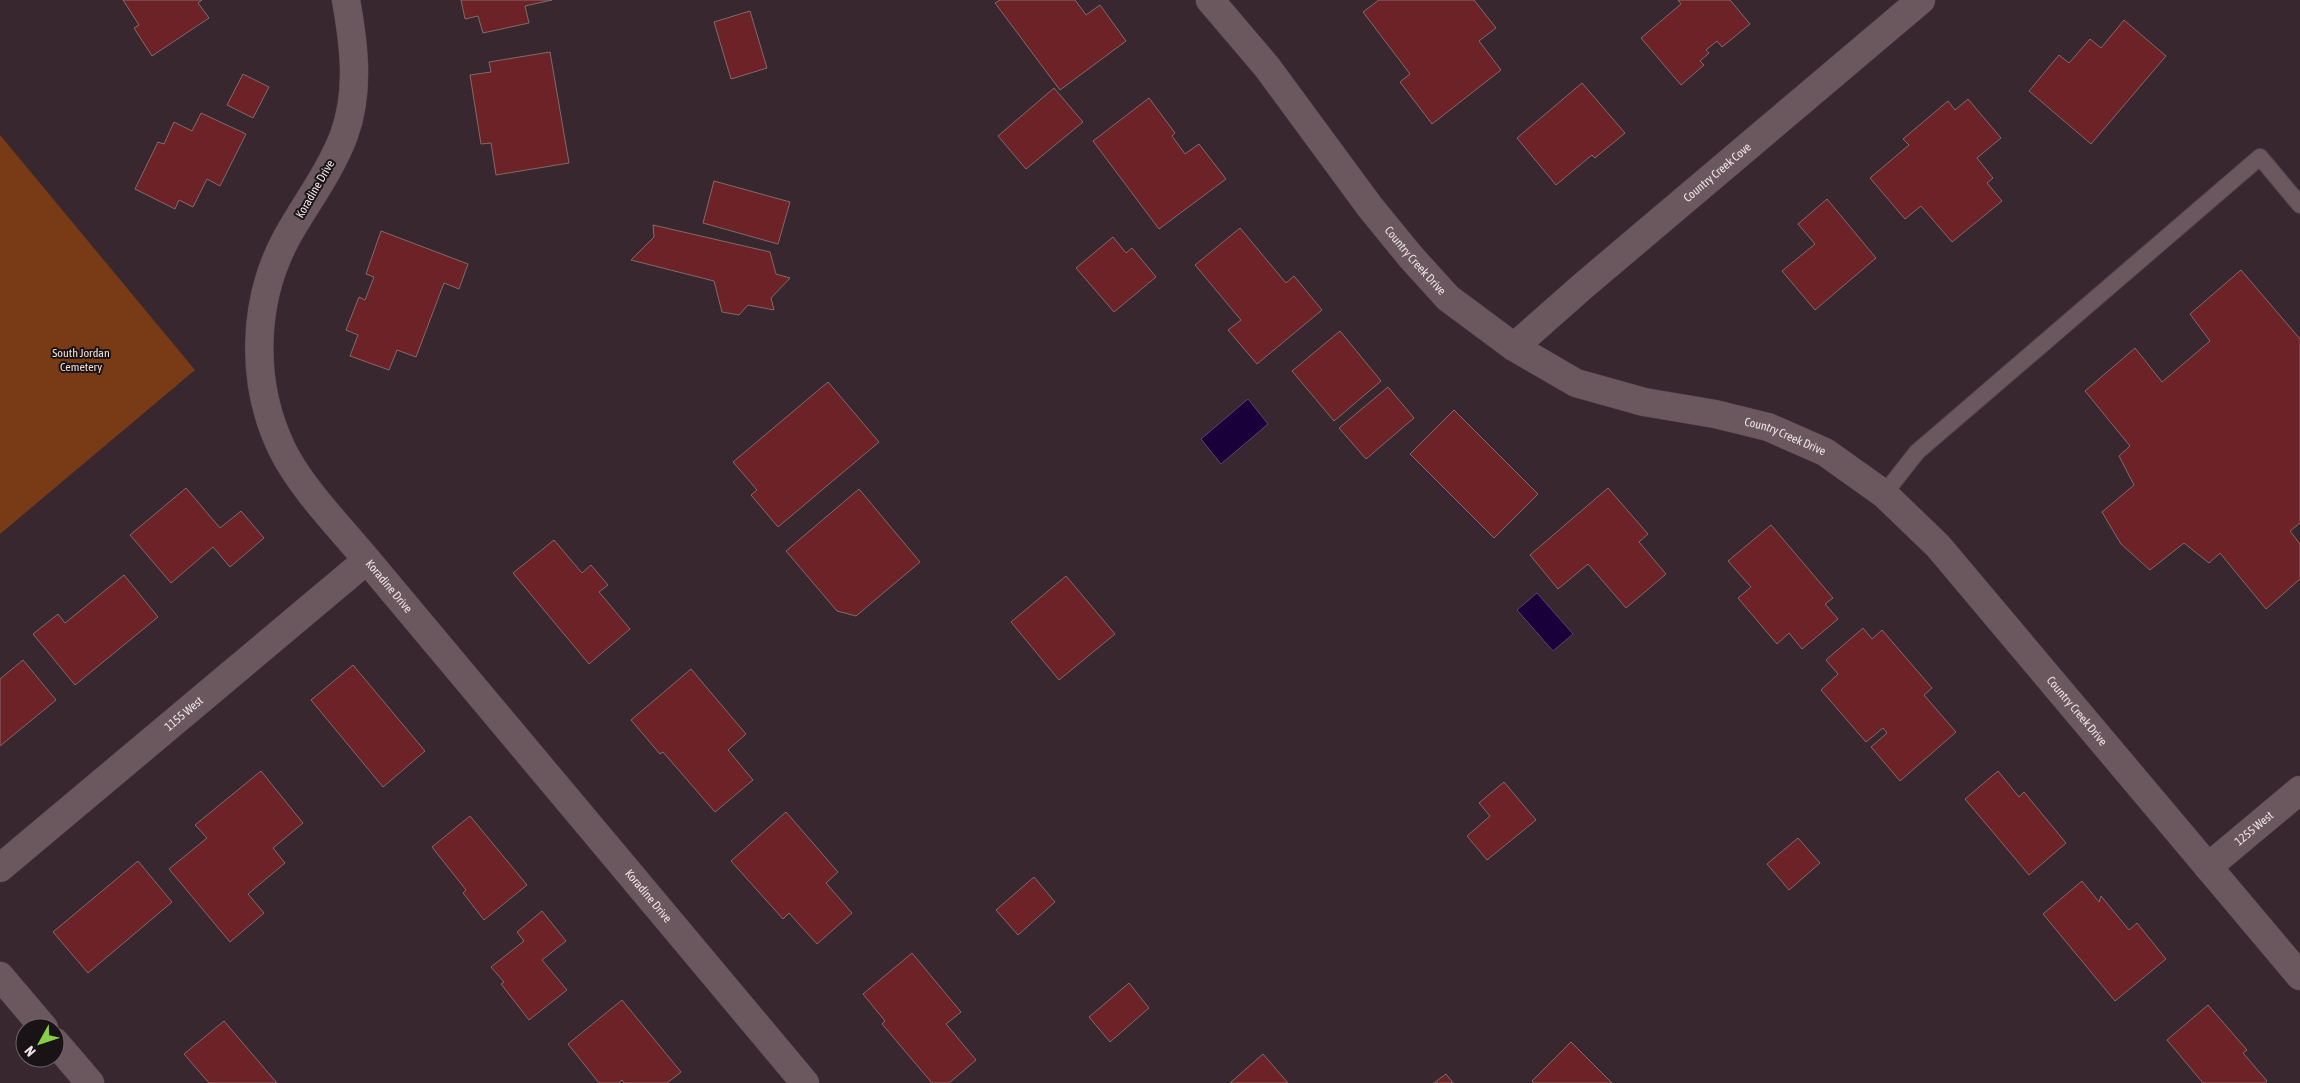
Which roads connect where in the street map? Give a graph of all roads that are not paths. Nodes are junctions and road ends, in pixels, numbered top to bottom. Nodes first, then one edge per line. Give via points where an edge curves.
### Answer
1 (346, 0) edge
2 (1210, 0) edge
3 (1921, 0) edge
4 (2300, 206) edge
5 (1514, 347) junction
6 (1884, 494) junction
7 (367, 560) junction
8 (2300, 790) edge
9 (2208, 867) junction
10 (0, 868) edge
11 (0, 976) edge
12 (2300, 976) edge
13 (36, 1018) edge
14 (65, 1054) edge
15 (90, 1083) edge
16 (806, 1083) edge

1 - 7 street, Koradine Drive via 353,41 354,88 344,134 326,174 286,238 268,282 260,328 260,373 267,413 283,450 305,484
2 - 5 street, Country Creek Drive via 1267,67 1410,256 1448,298
3 - 5 street, Country Creek Cove
4 - 6 lane via 2260,157 1917,452
5 - 6 street, Country Creek Drive via 1576,383 1644,402 1768,427 1824,452
6 - 9 street, Country Creek Drive via 1938,546
7 - 10 street, 1155 West
7 - 16 street, Koradine Drive
8 - 9 street, 1255 West
9 - 12 street, Country Creek Drive
11 - 13 street
14 - 15 street

